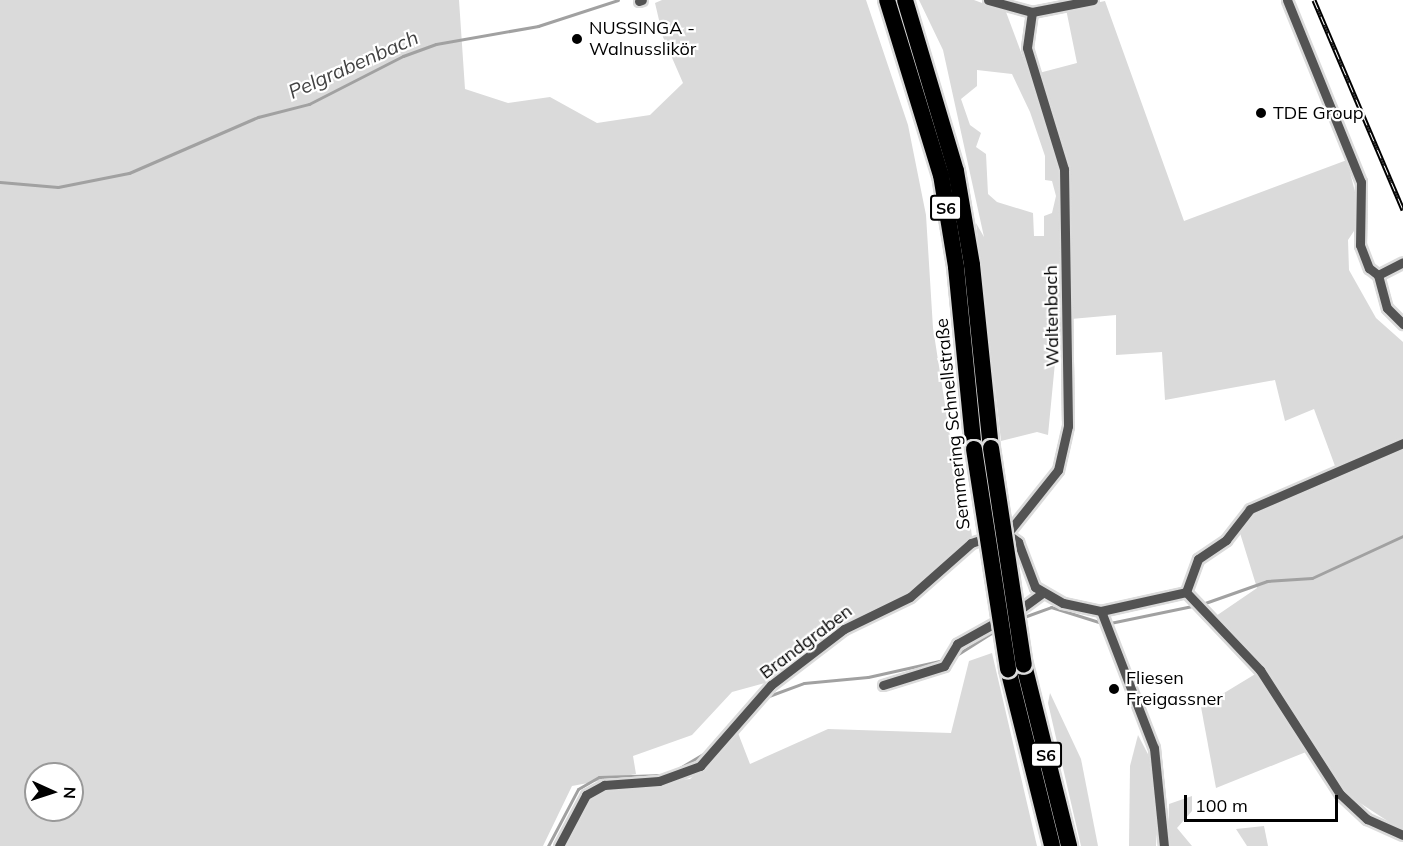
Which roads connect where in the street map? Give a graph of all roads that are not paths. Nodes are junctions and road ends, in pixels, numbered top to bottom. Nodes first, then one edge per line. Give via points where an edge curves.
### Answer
1 (887, 0) edge
2 (988, 0) edge
3 (1093, 0) edge
4 (1287, 0) edge
5 (906, 4) edge
6 (1032, 12) junction
7 (1403, 262) edge
8 (1378, 276) junction
9 (1403, 324) edge
10 (1403, 443) edge
11 (1007, 534) junction
12 (1186, 592) junction
13 (1041, 594) junction
14 (1101, 611) junction
15 (883, 685) dead end
16 (1403, 836) edge
17 (559, 846) edge
18 (1052, 846) edge
19 (1068, 846) edge
20 (1164, 846) edge

1 - 18 highway, Semmering Schnellstraße / S6, bridge via 941,175 956,267 974,450 1008,669
2 - 6 street
3 - 6 street
4 - 8 street via 1361,182 1360,245 1369,268
5 - 19 highway, Semmering Schnellstraße / S6, bridge via 956,171 972,265 991,448 1024,665
6 - 11 street, Waltenbach via 1027,48 1064,169 1068,426 1058,470
7 - 8 street
8 - 9 street via 1387,308
10 - 12 street via 1250,509 1226,540 1198,559
11 - 13 street via 1018,542
11 - 17 street, Brandgraben via 971,543 910,597 862,619 821,646 771,685 700,766 659,781 604,785 586,795
12 - 14 street
12 - 16 street via 1260,670 1340,795 1367,819
13 - 14 street
13 - 15 street via 957,645 944,666
14 - 20 street via 1154,748

